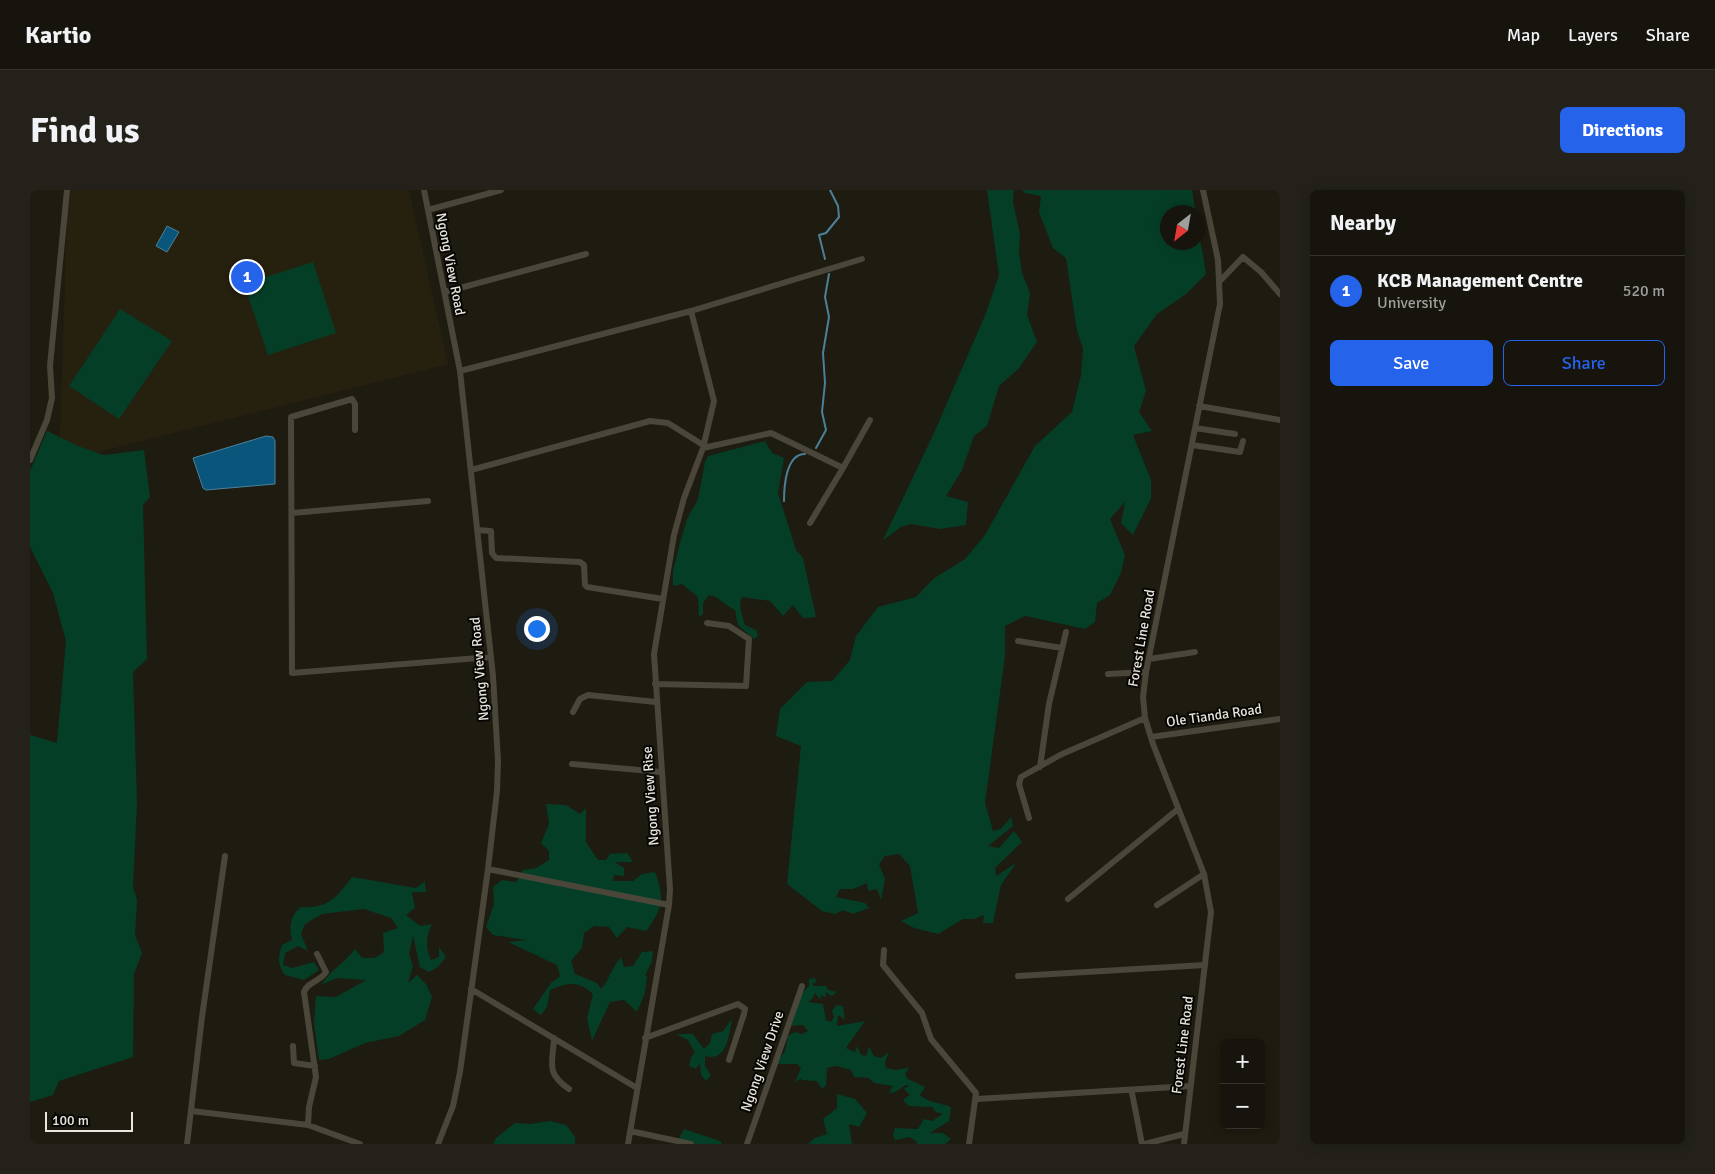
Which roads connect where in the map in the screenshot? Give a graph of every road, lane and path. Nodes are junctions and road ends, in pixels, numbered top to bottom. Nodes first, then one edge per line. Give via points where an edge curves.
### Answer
1 (67, 190) edge
2 (424, 190) edge
3 (501, 190) edge
4 (1203, 190) edge
5 (428, 210) junction
6 (586, 254) dead end
7 (862, 259) dead end
8 (1220, 281) junction
9 (446, 292) junction
10 (1280, 294) edge
11 (691, 310) junction
12 (460, 371) junction
13 (1199, 406) junction
14 (870, 420) dead end
15 (1280, 420) edge
16 (1195, 428) junction
17 (355, 430) dead end
18 (1234, 434) dead end
19 (1243, 441) dead end
20 (1192, 444) junction
21 (703, 447) junction
22 (30, 460) edge
23 (843, 468) junction
24 (472, 470) junction
25 (428, 501) dead end
26 (292, 513) junction
27 (810, 523) dead end
28 (478, 530) junction
29 (663, 599) junction
30 (707, 623) dead end
31 (1066, 632) dead end
32 (1018, 641) dead end
33 (1062, 648) junction
34 (1195, 652) dead end
35 (491, 657) junction
36 (1149, 659) junction
37 (1146, 672) junction
38 (1108, 674) dead end
39 (655, 684) junction
40 (656, 702) junction
41 (573, 712) dead end
42 (1145, 718) junction
43 (1280, 719) edge
44 (1151, 737) junction
45 (572, 764) dead end
46 (1040, 767) junction
47 (661, 772) junction
48 (1178, 809) junction
49 (1029, 818) dead end
50 (225, 856) dead end
51 (488, 869) junction
52 (1204, 874) junction
53 (1068, 899) dead end
54 (669, 905) junction
55 (1157, 905) dead end
56 (884, 950) dead end
57 (317, 954) dead end
58 (1205, 965) junction
59 (1018, 976) dead end
60 (802, 986) dead end
61 (471, 989) junction
62 (554, 1038) junction
63 (646, 1038) junction
64 (294, 1046) dead end
65 (729, 1060) dead end
66 (315, 1066) junction
67 (1190, 1086) junction
68 (637, 1088) junction
69 (568, 1089) dead end
70 (1132, 1093) dead end
71 (977, 1099) junction
72 (192, 1111) junction
73 (308, 1125) junction
74 (630, 1131) junction
75 (1184, 1134) junction
76 (187, 1144) edge
77 (360, 1144) edge
78 (438, 1144) edge
79 (628, 1144) edge
80 (691, 1144) edge
81 (747, 1144) edge
82 (970, 1144) edge
83 (1144, 1144) edge
84 (1184, 1144) edge

1 - 22 street via 50,366 52,398 47,420
2 - 5 street, Ngong View Road
3 - 5 street
4 - 8 street, Forest Line Road
5 - 9 street, Ngong View Road
6 - 9 street
7 - 11 street
8 - 10 street via 1243,257
8 - 13 street, Forest Line Road via 1217,325
9 - 12 street, Ngong View Road
11 - 12 street
11 - 21 street, Ngong View Rise via 714,401
12 - 24 street, Ngong View Road
13 - 15 street
13 - 16 street, Forest Line Road
14 - 23 street
16 - 18 street
16 - 20 street, Forest Line Road
17 - 26 street via 355,404 352,399 291,417
19 - 20 street via 1240,452
20 - 36 street, Forest Line Road
21 - 23 street via 773,433
21 - 24 street via 673,426 656,420
21 - 29 street, Ngong View Rise via 674,535
23 - 27 street
24 - 28 street, Ngong View Road
25 - 26 street
26 - 35 street via 292,673
28 - 29 street via 491,531 492,553 496,558 580,562 584,565 587,586
28 - 35 street, Ngong View Road
29 - 39 street, Ngong View Rise via 654,654
30 - 39 street via 729,626 749,639 746,686
31 - 33 street
32 - 33 street
33 - 46 street via 1049,704
34 - 36 street
35 - 51 street, Ngong View Road via 498,761
36 - 37 street, Forest Line Road
37 - 38 street
37 - 42 street, Forest Line Road
39 - 40 street, Ngong View Rise
40 - 41 street via 588,695 580,698
40 - 47 street, Ngong View Rise
42 - 44 street, Forest Line Road
42 - 46 street
43 - 44 street, Ole Tianda Road
44 - 48 street, Forest Line Road
45 - 47 street
46 - 49 street via 1019,780
47 - 54 street, Ngong View Rise
48 - 52 street, Forest Line Road
48 - 53 street
50 - 72 street
51 - 54 street
51 - 61 street, Ngong View Road
52 - 55 street
52 - 58 street, Forest Line Road via 1211,912
54 - 63 street, Ngong View Rise
56 - 71 street via 883,965 922,1013 931,1039 973,1088
57 - 66 street via 326,972 304,992
58 - 59 street
58 - 67 street, Forest Line Road
60 - 81 street, Ngong View Drive
61 - 62 street
61 - 78 street, Ngong View Road via 456,1095
62 - 68 street
62 - 69 street via 552,1074
63 - 65 street via 738,1004 745,1009
63 - 68 street, Ngong View Rise
64 - 66 street via 294,1062
66 - 73 street
67 - 71 street
67 - 75 street, Forest Line Road
68 - 74 street, Ngong View Rise
70 - 83 street
71 - 82 street
72 - 73 street
72 - 76 street
73 - 77 street
74 - 79 street, Ngong View Rise
74 - 80 street
75 - 83 street
75 - 84 street, Forest Line Road

